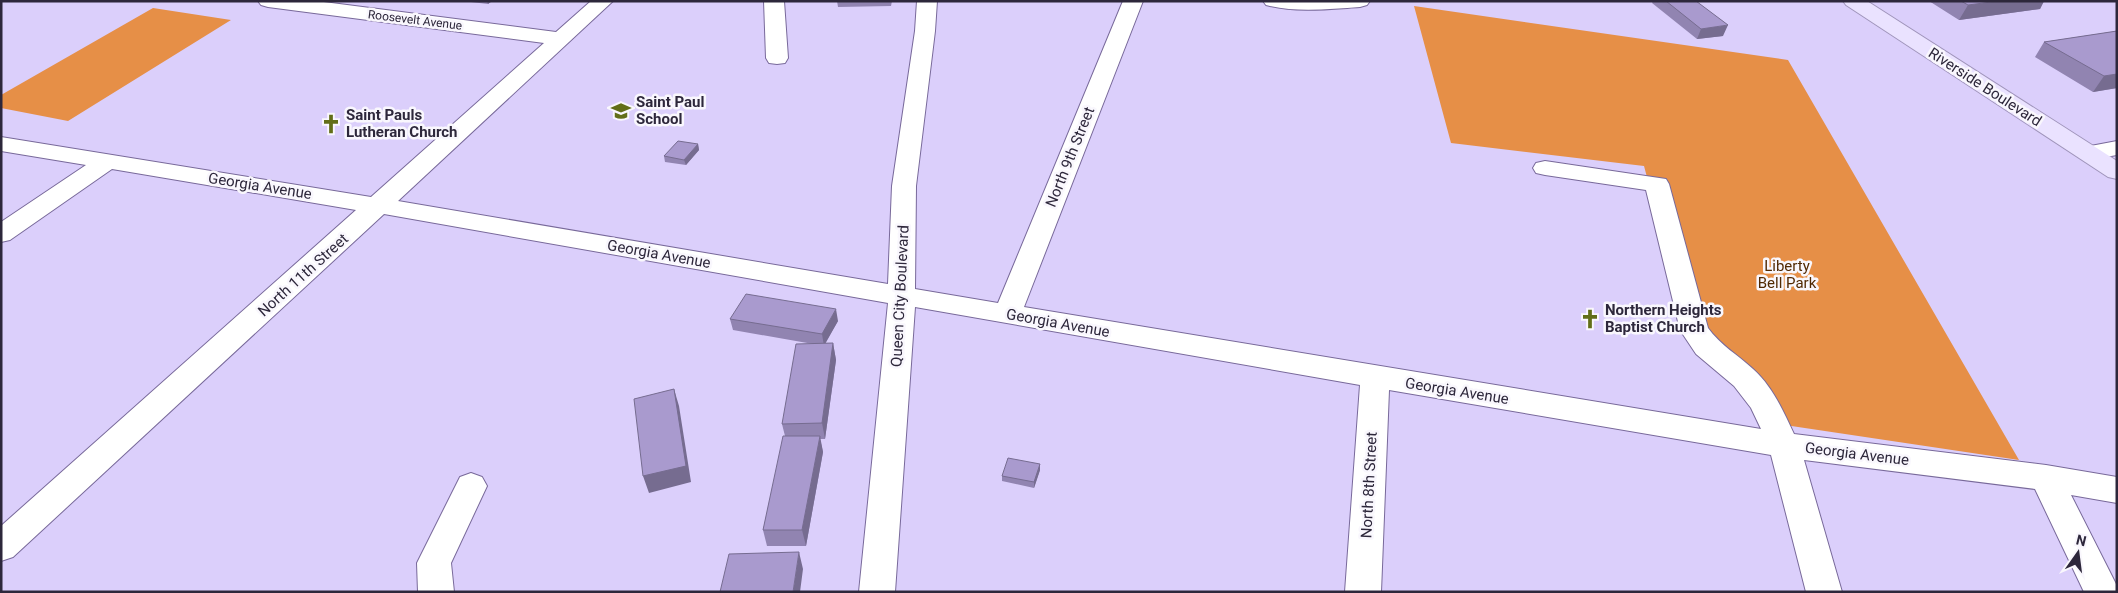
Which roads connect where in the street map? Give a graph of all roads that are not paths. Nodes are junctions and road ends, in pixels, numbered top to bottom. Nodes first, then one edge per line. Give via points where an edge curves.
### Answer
1 (268, 1) edge
2 (603, 1) edge
3 (774, 1) edge
4 (927, 1) edge
5 (1133, 1) edge
6 (1272, 1) edge
7 (1360, 1) edge
8 (1853, 1) edge
9 (328, 5) edge
10 (561, 39) junction
11 (777, 58) dead end
12 (1, 144) edge
13 (2117, 148) edge
14 (2088, 153) junction
15 (107, 162) junction
16 (1545, 168) dead end
17 (2117, 172) edge
18 (379, 206) junction
19 (1, 234) edge
20 (902, 296) junction
21 (1007, 314) junction
22 (1375, 377) junction
23 (1784, 445) junction
24 (2046, 478) junction
25 (471, 486) dead end
26 (2117, 490) edge
27 (1, 547) edge
28 (436, 592) edge
29 (877, 592) edge
30 (1363, 592) edge
31 (1824, 592) edge
32 (2102, 592) edge

1 - 9 street, Roosevelt Avenue
2 - 10 street, North 11th Street
3 - 11 street
4 - 20 street, Queen City Boulevard via 904,186
5 - 21 street, North 9th Street
6 - 7 street via 1313,4
8 - 14 main road, Riverside Boulevard
9 - 10 street, Roosevelt Avenue
10 - 18 street, North 11th Street
12 - 15 street, Georgia Avenue
13 - 14 street
14 - 17 main road, Riverside Boulevard
15 - 18 street, Georgia Avenue
15 - 19 street
16 - 23 street via 1657,184 1694,330 1706,347 1744,378 1764,403
18 - 20 street, Georgia Avenue
18 - 27 street, North 11th Street
20 - 21 street, Georgia Avenue
20 - 29 street, Queen City Boulevard
21 - 22 street, Georgia Avenue
22 - 23 street, Georgia Avenue
22 - 30 street, North 8th Street
23 - 24 street, Georgia Avenue
23 - 31 street
24 - 26 street, Georgia Avenue
24 - 32 street
25 - 28 street via 434,563

